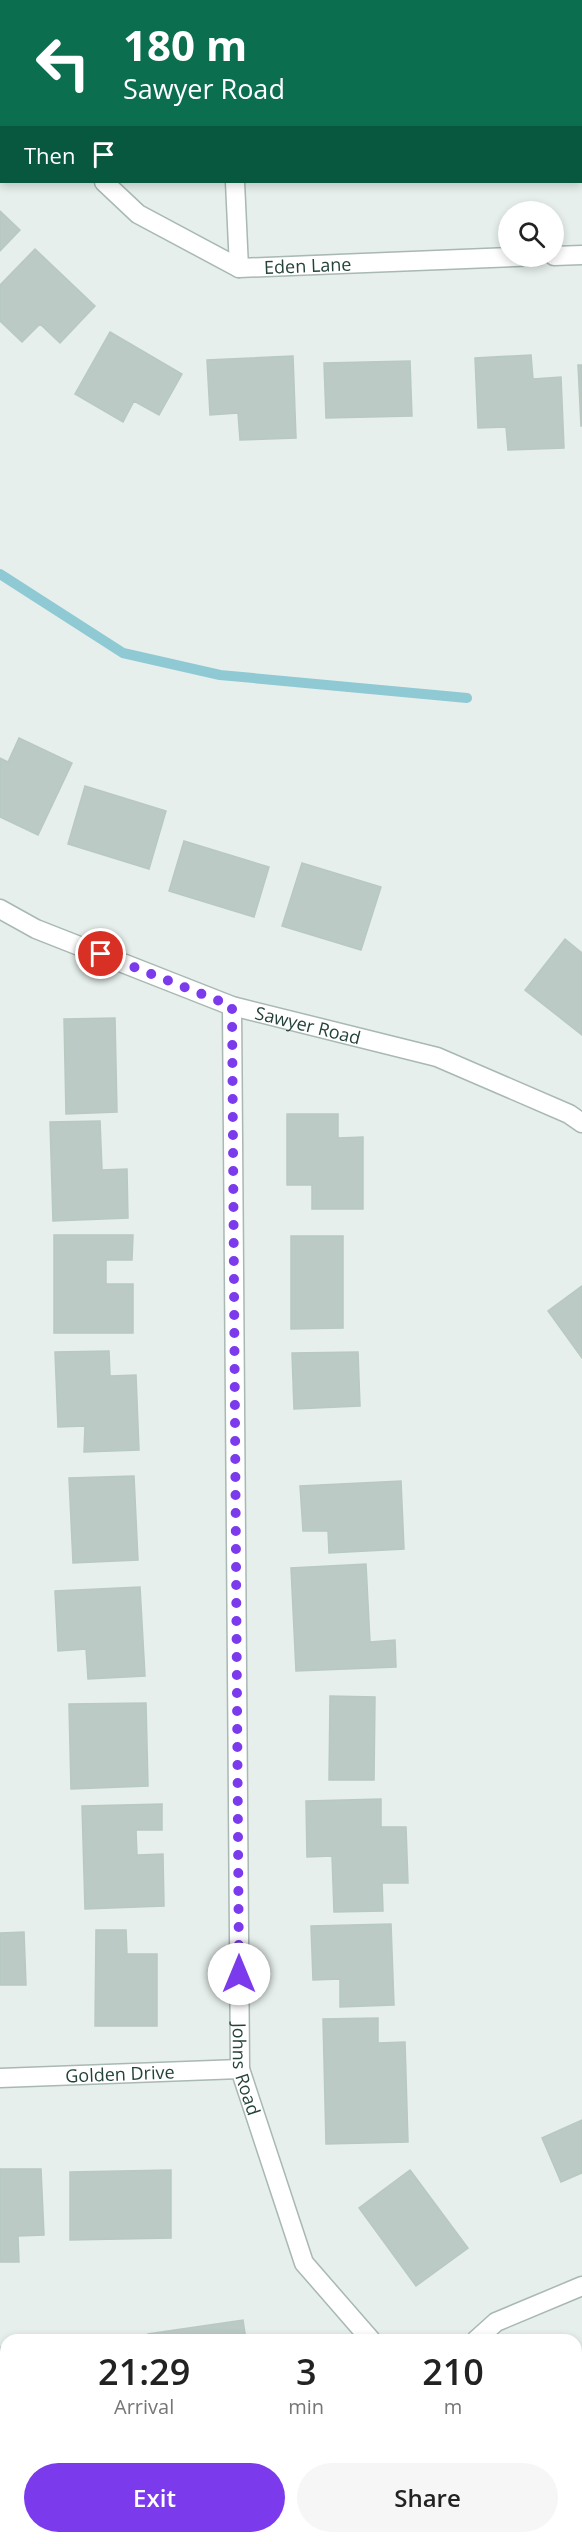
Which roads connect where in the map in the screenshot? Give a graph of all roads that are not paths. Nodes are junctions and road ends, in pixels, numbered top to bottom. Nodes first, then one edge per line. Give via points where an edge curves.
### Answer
1 (105, 183) edge
2 (235, 183) edge
3 (582, 255) edge
4 (564, 256) edge
5 (498, 258) edge
6 (239, 268) junction
7 (0, 909) edge
8 (232, 1006) junction
9 (582, 1124) edge
10 (240, 2069) junction
11 (0, 2078) edge
12 (582, 2286) edge
13 (366, 2334) edge
14 (483, 2334) edge

1 - 6 street, Eden Lane via 138,214
2 - 6 street
3 - 4 street
5 - 6 street, Eden Lane
7 - 8 street, Sawyer Road via 36,928
8 - 9 street, Sawyer Road via 437,1057 569,1114
8 - 10 street, Johns Road
10 - 11 street, Golden Drive
10 - 13 street, Johns Road via 304,2263
12 - 14 street via 496,2322

